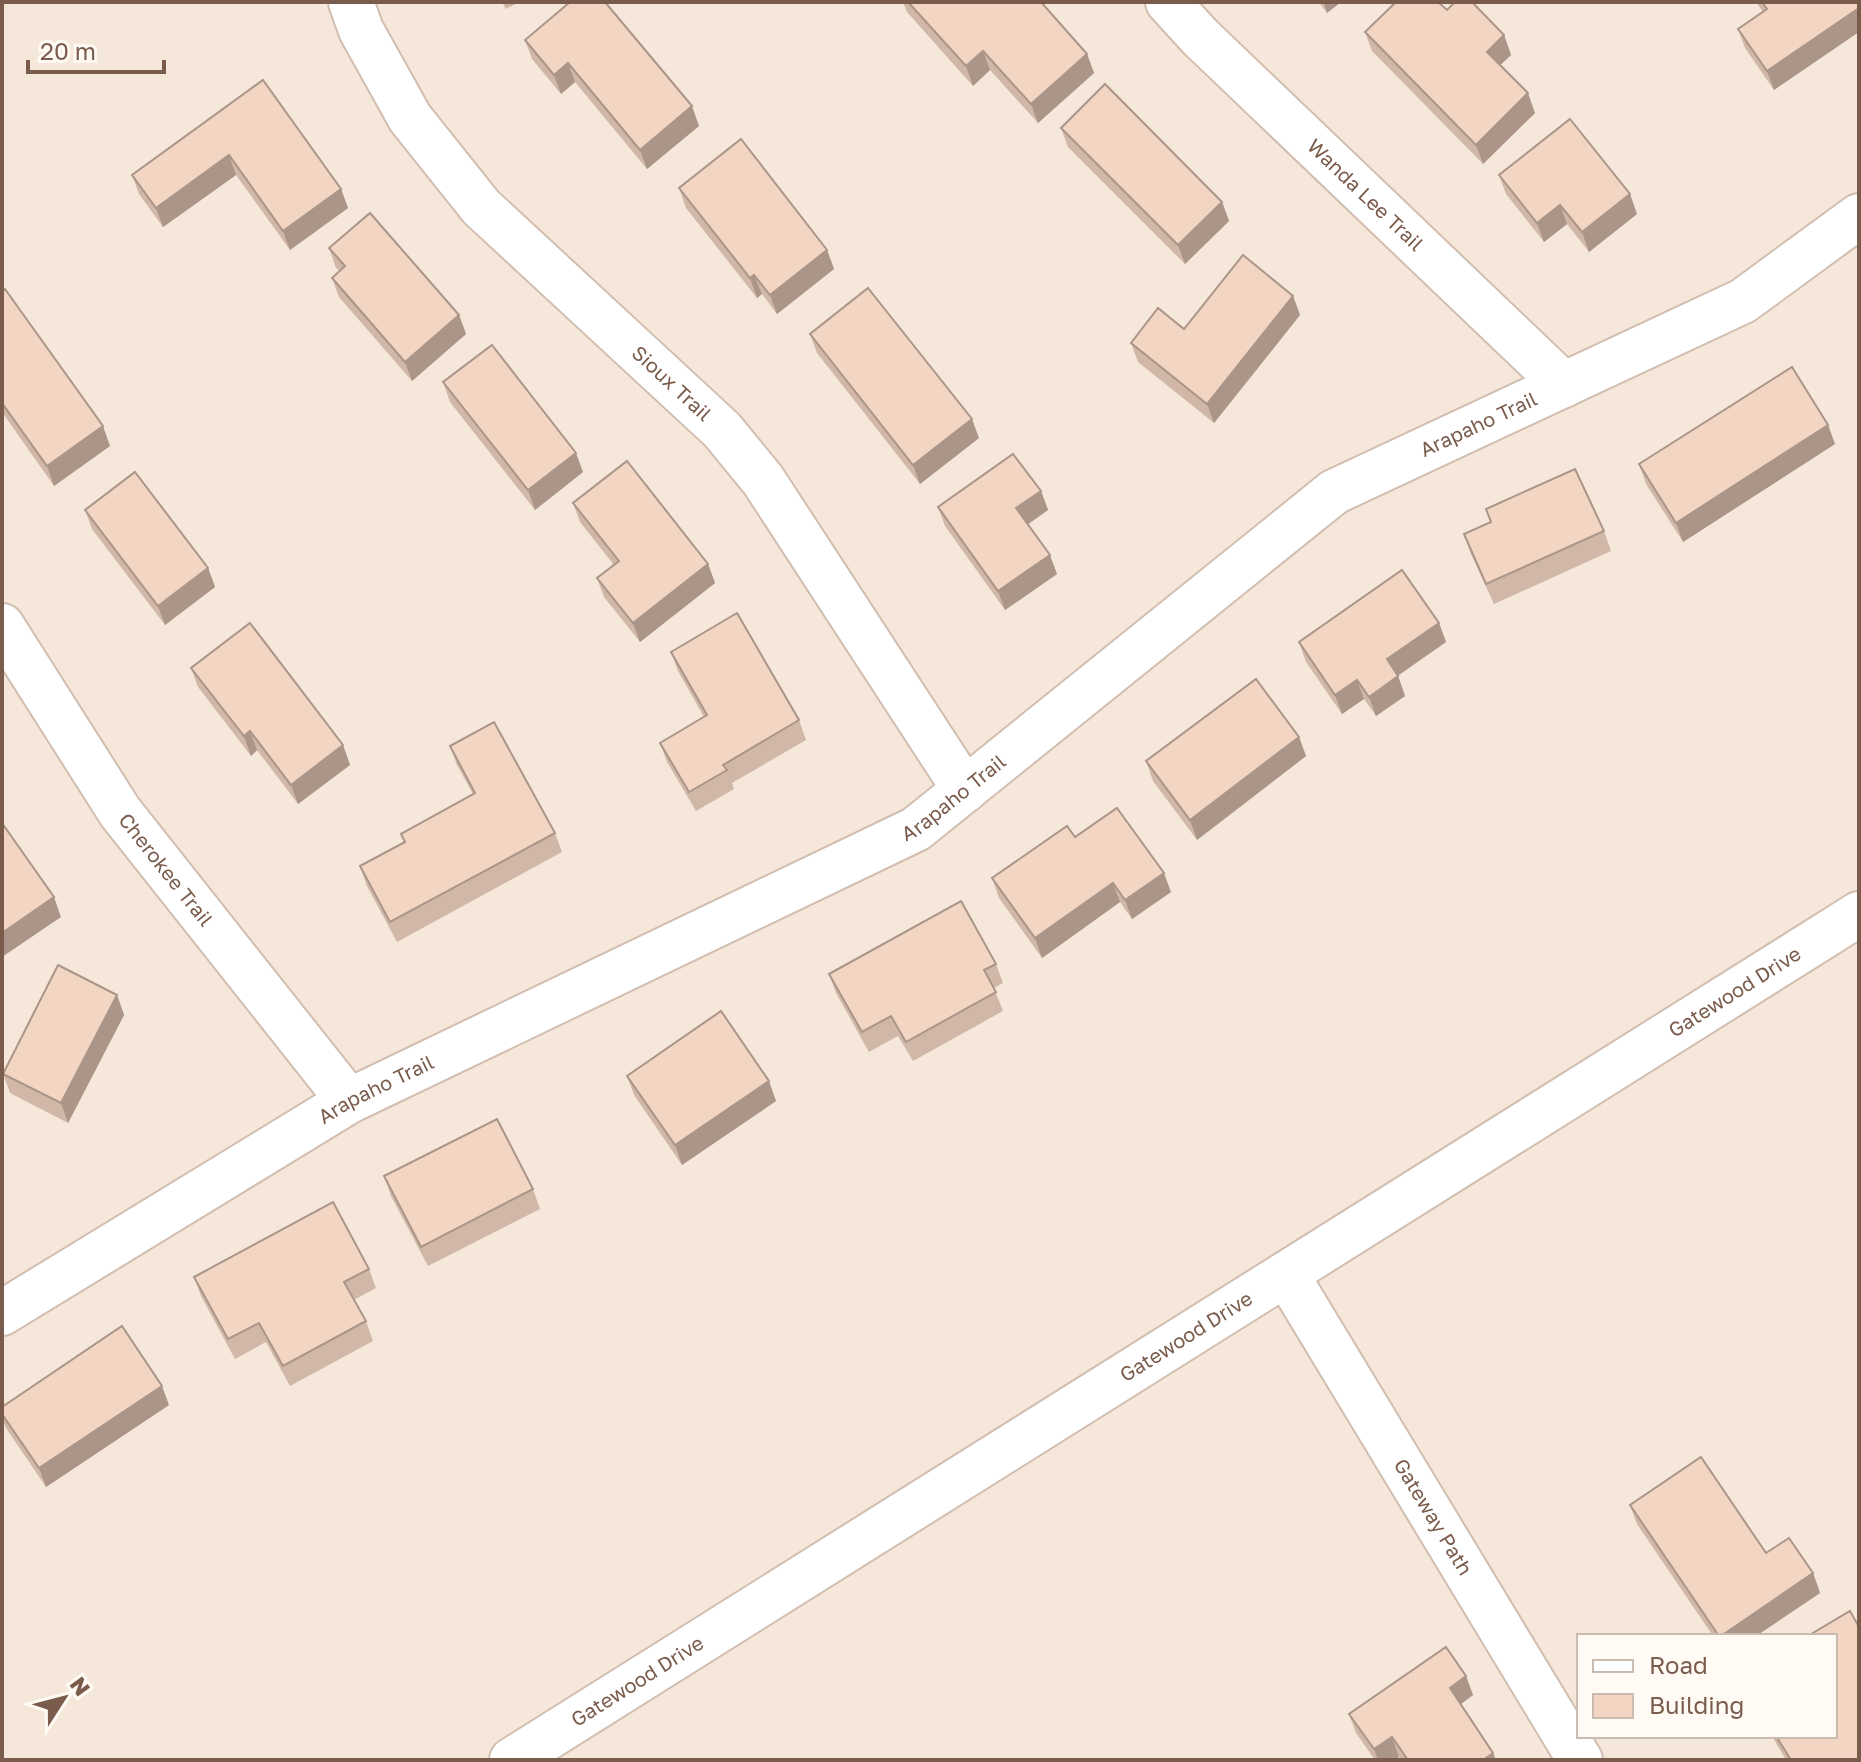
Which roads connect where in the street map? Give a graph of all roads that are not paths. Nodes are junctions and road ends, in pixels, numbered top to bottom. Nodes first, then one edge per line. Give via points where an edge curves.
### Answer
1 (351, 2) edge
2 (1168, 2) edge
3 (1859, 216) edge
4 (1564, 385) junction
5 (2, 626) edge
6 (965, 790) junction
7 (1859, 914) edge
8 (349, 1101) junction
9 (1286, 1274) junction
10 (2, 1313) edge
11 (512, 1760) edge
12 (1580, 1760) edge

1 - 6 street, Sioux Trail via 410,118 481,207 722,430 763,480
2 - 4 street, Wanda Lee Trail
3 - 4 street, Arapaho Trail via 1743,301
4 - 6 street, Arapaho Trail via 1334,492
5 - 8 street, Cherokee Trail via 120,812
6 - 8 street, Arapaho Trail via 916,829
7 - 9 street, Gatewood Drive
8 - 10 street, Arapaho Trail
9 - 11 street, Gatewood Drive
9 - 12 street, Gateway Path

